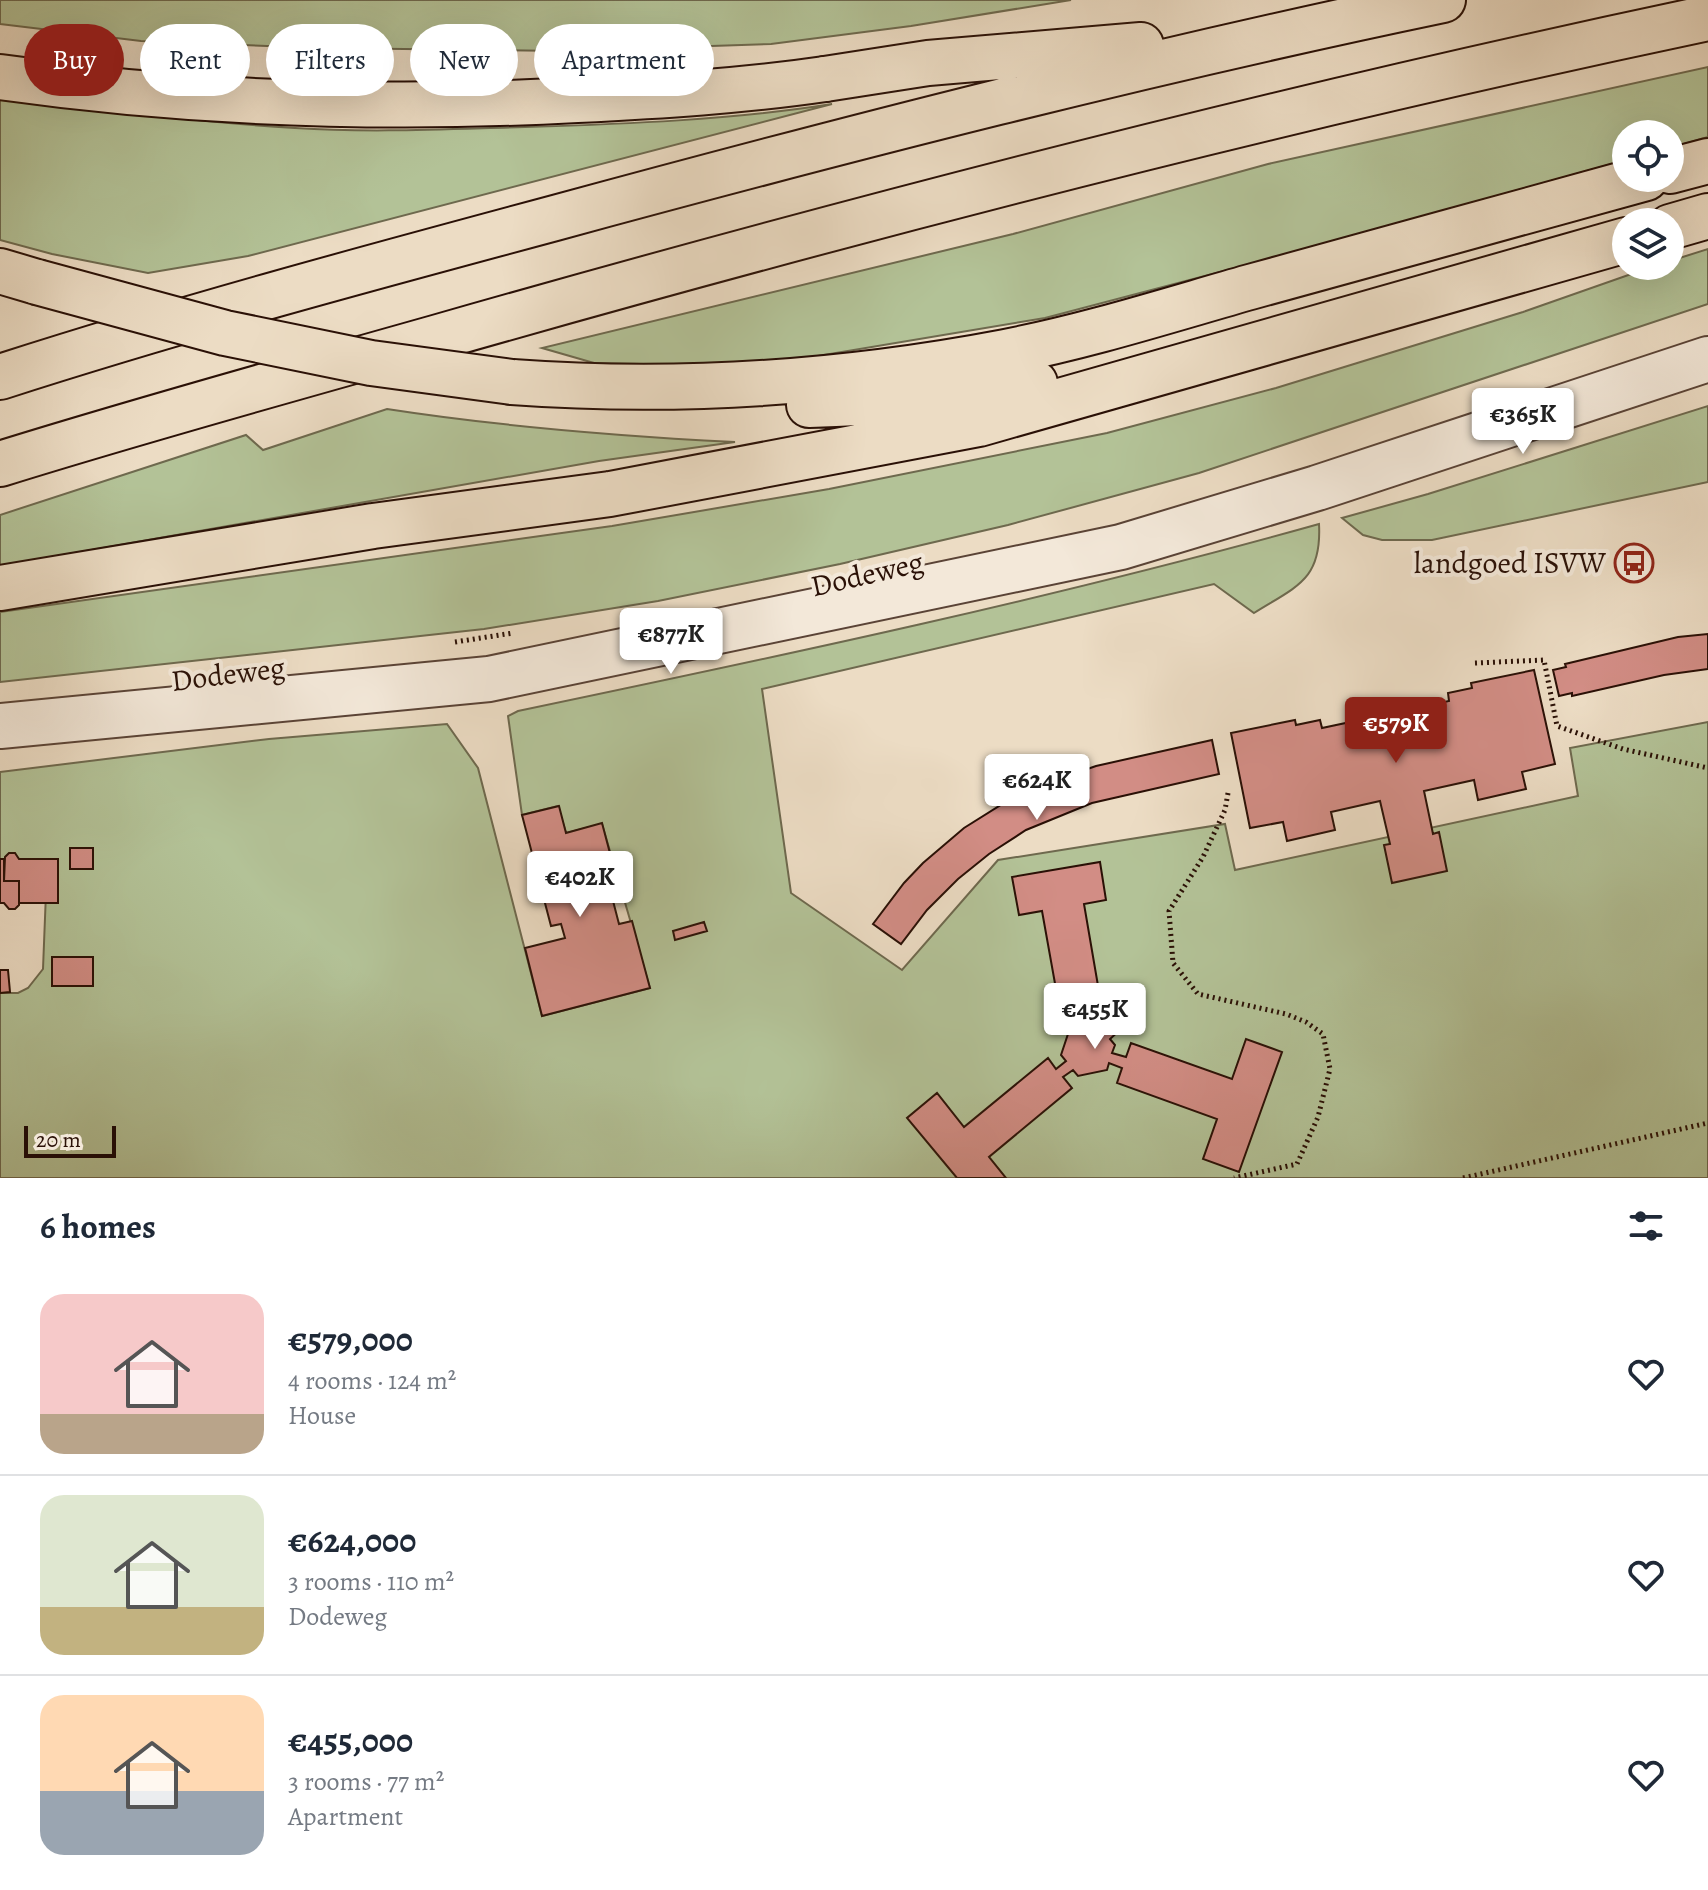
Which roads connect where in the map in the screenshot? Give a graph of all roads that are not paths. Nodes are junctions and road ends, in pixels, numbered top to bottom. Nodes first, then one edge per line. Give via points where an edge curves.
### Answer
1 (1443, 0) edge
2 (1708, 18) edge
3 (1283, 34) junction
4 (0, 77) edge
5 (1708, 161) edge
6 (1684, 167) edge
7 (1612, 188) edge
8 (1708, 216) edge
9 (1684, 223) edge
10 (1612, 244) edge
11 (19, 277) edge
12 (1270, 343) junction
13 (1708, 359) edge
14 (0, 377) edge
15 (512, 382) junction
16 (0, 464) edge
17 (0, 588) edge
18 (0, 726) edge

1 - 3 main road
2 - 16 main road via 1012,181 639,279
3 - 4 main road via 928,63 656,96 421,105 162,95
3 - 14 main road via 652,191 317,282
5 - 6 main road
7 - 15 main road via 1006,352 808,380 687,388
8 - 9 main road
10 - 12 main road
11 - 15 main road, bridge via 225,333 371,363
12 - 15 main road via 975,393 870,404 581,405
12 - 17 main road via 979,424 825,455 610,494 373,526
13 - 18 street, Dodeweg via 1121,547 489,679

